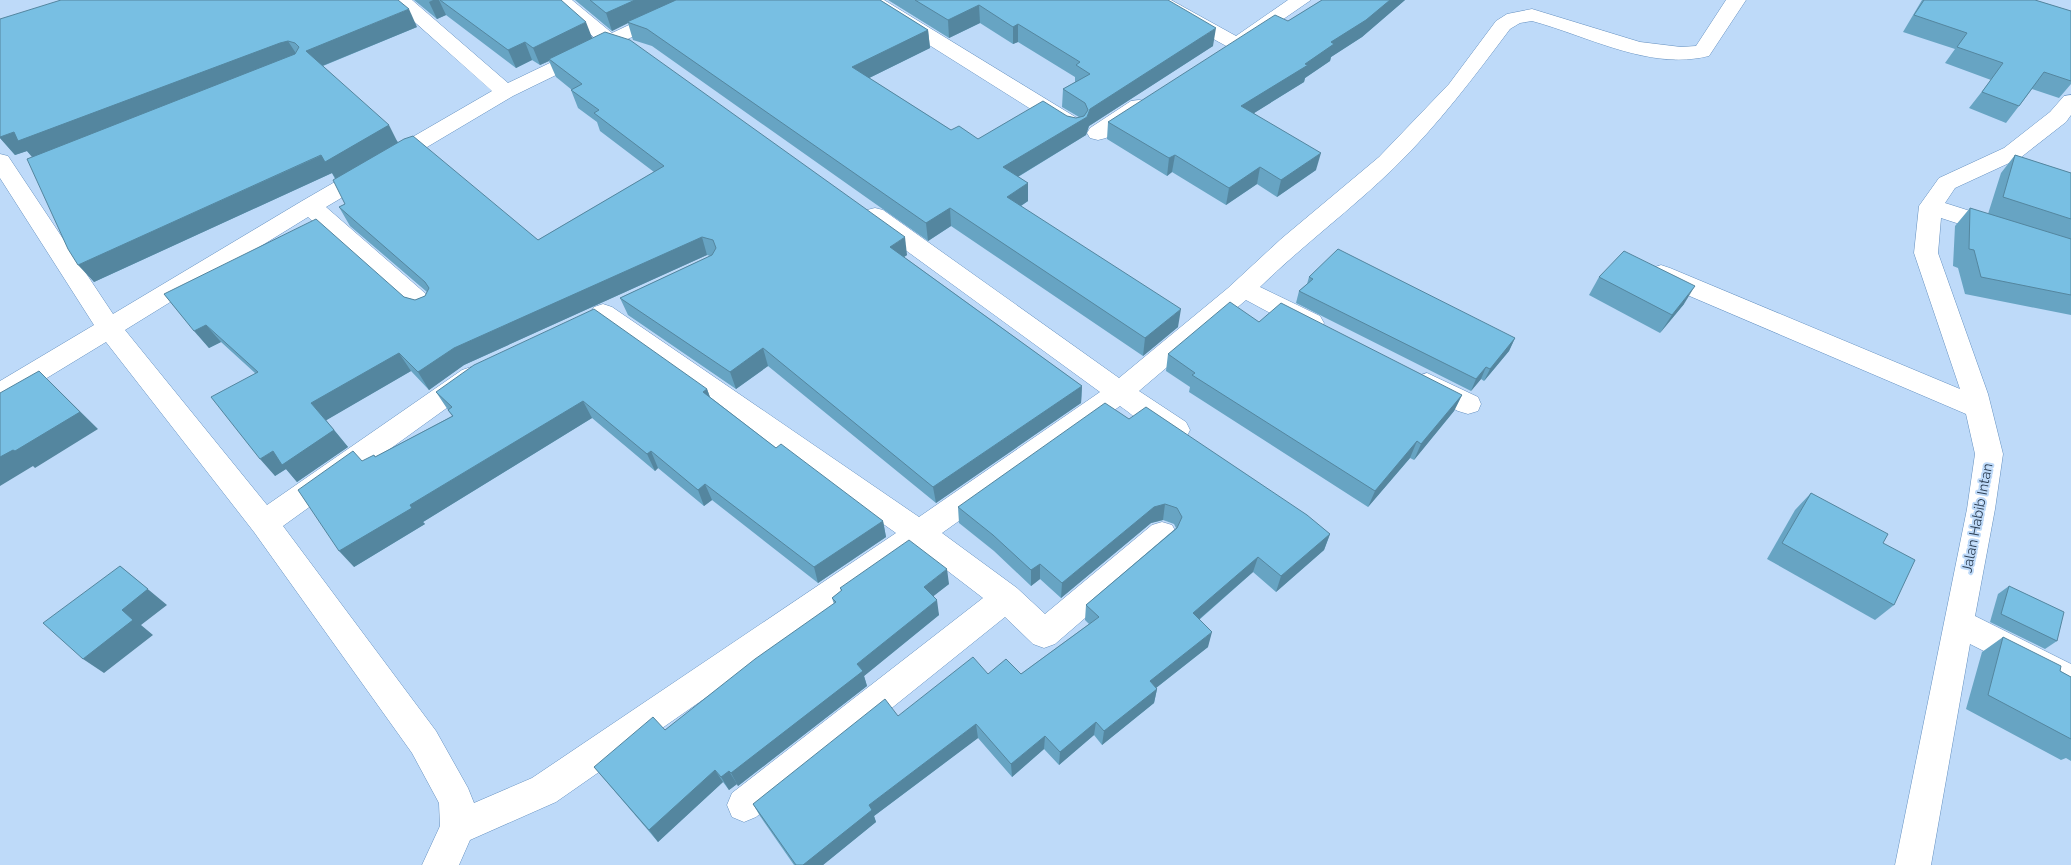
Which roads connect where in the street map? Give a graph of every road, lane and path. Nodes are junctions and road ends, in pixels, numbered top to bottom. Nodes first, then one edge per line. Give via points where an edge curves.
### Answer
1 (400, 0) edge
2 (560, 0) edge
3 (698, 0) edge
4 (870, 0) edge
5 (1157, 0) edge
6 (1301, 0) edge
7 (1736, 0) edge
8 (610, 41) junction
9 (644, 52) edge
10 (506, 92) junction
11 (1155, 96) edge
12 (2071, 101) edge
13 (1075, 127) edge
14 (1098, 133) dead end
15 (10, 173) edge
16 (858, 203) edge
17 (310, 206) junction
18 (1931, 206) junction
19 (2071, 252) edge
20 (1637, 264) edge
21 (1244, 289) junction
22 (629, 301) edge
23 (425, 306) edge
24 (603, 312) junction
25 (577, 325) edge
26 (109, 328) junction
27 (1330, 333) edge
28 (491, 366) edge
29 (1407, 373) edge
30 (1120, 392) junction
31 (0, 394) edge
32 (1468, 404) dead end
33 (1978, 408) junction
34 (1194, 441) edge
35 (264, 523) junction
36 (918, 532) junction
37 (1162, 534) dead end
38 (1006, 598) junction
39 (1958, 623) junction
40 (2071, 680) edge
41 (744, 805) dead end
42 (458, 828) junction
43 (440, 865) edge
44 (1913, 865) edge

1 - 10 street
2 - 8 street
3 - 8 street
4 - 13 street
5 - 6 street via 1227,49
7 - 21 street via 1702,52 1684,54 1659,51 1532,15 1514,18 1503,25 1456,88 1387,162 1289,245
8 - 9 street
8 - 10 street
10 - 17 street
11 - 14 street
12 - 18 street, Jalan Habib Intan via 2058,117 2012,153 1947,183
15 - 26 street
16 - 30 street
17 - 23 street
17 - 26 street
18 - 19 street
18 - 33 street, Jalan Habib Intan via 1926,253
20 - 33 street
21 - 27 street
21 - 30 street
22 - 24 street
24 - 25 street
24 - 36 street
26 - 31 street
26 - 35 street
28 - 35 street via 474,374
29 - 32 street
30 - 34 street
30 - 36 street
33 - 39 street, Jalan Habib Intan via 1989,454
35 - 42 street via 424,742 456,800
36 - 38 street
36 - 42 street via 544,790
37 - 38 street via 1044,634
38 - 41 street
39 - 40 street
39 - 44 street, Jalan Habib Intan
42 - 43 street

